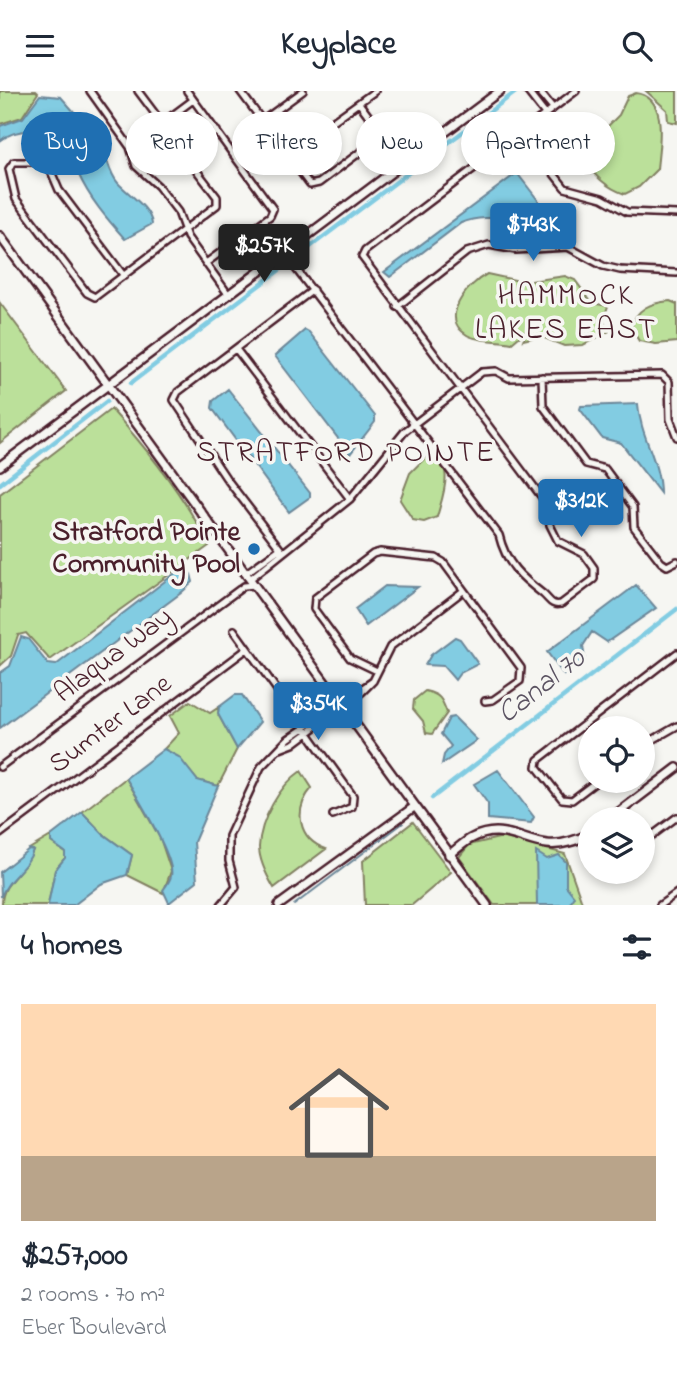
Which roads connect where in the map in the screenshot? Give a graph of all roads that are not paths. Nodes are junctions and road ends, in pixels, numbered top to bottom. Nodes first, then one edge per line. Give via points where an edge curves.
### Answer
1 (90, 91) edge
2 (138, 91) edge
3 (187, 91) edge
4 (240, 91) edge
5 (303, 91) edge
6 (374, 91) edge
7 (500, 91) edge
8 (527, 91) edge
9 (539, 91) edge
10 (576, 91) edge
11 (193, 100) junction
12 (359, 103) junction
13 (552, 108) junction
14 (154, 112) edge
15 (177, 112) edge
16 (202, 112) edge
17 (255, 112) edge
18 (274, 112) edge
19 (366, 112) edge
20 (543, 112) edge
21 (547, 112) edge
22 (342, 115) edge
23 (447, 130) edge
24 (218, 132) edge
25 (126, 141) edge
26 (356, 155) edge
27 (342, 166) edge
28 (146, 175) edge
29 (200, 175) edge
30 (300, 175) edge
31 (330, 175) edge
32 (386, 175) edge
33 (465, 175) edge
34 (555, 175) edge
35 (677, 214) edge
36 (186, 229) junction
37 (0, 236) edge
38 (283, 252) junction
39 (206, 263) junction
40 (677, 273) edge
41 (124, 276) junction
42 (313, 290) junction
43 (228, 293) junction
44 (397, 307) junction
45 (236, 349) junction
46 (542, 377) junction
47 (108, 382) junction
48 (459, 389) junction
49 (414, 423) junction
50 (677, 437) edge
51 (0, 466) edge
52 (350, 499) junction
53 (282, 551) junction
54 (677, 561) edge
55 (250, 579) junction
56 (463, 591) junction
57 (234, 630) dead end
58 (247, 649) junction
59 (677, 653) edge
60 (377, 671) junction
61 (485, 701) dead end
62 (340, 705) junction
63 (594, 716) edge
64 (677, 726) edge
65 (304, 727) junction
66 (578, 728) edge
67 (308, 733) junction
68 (655, 739) edge
69 (280, 749) junction
70 (0, 767) edge
71 (677, 768) edge
72 (581, 793) edge
73 (414, 807) junction
74 (626, 807) edge
75 (333, 815) dead end
76 (677, 817) edge
77 (655, 833) edge
78 (0, 834) edge
79 (578, 838) edge
80 (449, 855) junction
81 (677, 893) edge
82 (221, 905) edge
83 (279, 905) edge
84 (486, 905) edge
85 (660, 905) edge

1 - 25 street
2 - 14 street
3 - 11 street
4 - 17 street
5 - 18 street
6 - 12 street
7 - 23 street
8 - 20 street
9 - 13 street
10 - 13 street
11 - 15 street
11 - 16 street
12 - 19 street
12 - 22 street
13 - 21 street
24 - 39 street via 272,211
26 - 27 street
28 - 36 street via 178,212
29 - 36 street via 218,203
30 - 31 street via 317,185
32 - 38 street
33 - 44 street via 365,251 363,263
34 - 35 street via 565,188 602,198 627,212
36 - 39 street
36 - 41 street
37 - 47 street
38 - 42 street
38 - 43 street
39 - 43 street
40 - 44 street via 603,266 568,247 516,250 489,245 467,252
41 - 41 street via 60,190 47,162 13,162 9,169 16,199 87,293 96,296
42 - 45 street
42 - 49 street
43 - 47 street
44 - 48 street
45 - 52 street
45 - 53 street via 178,392 174,400
46 - 48 street via 509,378 490,369
46 - 50 street via 662,375 669,382 670,419
46 - 54 street via 543,406 586,464 605,469 633,507 634,527 662,562 667,566
47 - 51 street
47 - 55 street
48 - 49 street
48 - 49 street via 547,504 558,541 584,554 594,568 594,579 561,604 551,603 517,573 499,535
49 - 52 street
52 - 53 street
53 - 55 street
55 - 62 street
55 - 70 street, Alaqua Way
56 - 60 street via 390,647
56 - 60 street via 436,558 380,552 315,598 314,609 350,658
56 - 61 street via 521,668 520,681 493,701
57 - 58 street
58 - 65 street
58 - 78 street, Sumter Lane
59 - 63 street
60 - 62 street via 373,681
62 - 65 street
62 - 67 street
62 - 73 street
64 - 68 street
65 - 67 street
65 - 69 street
66 - 72 street via 538,759 537,767 562,799 572,800
67 - 69 street
67 - 75 street via 354,796 352,807
69 - 82 street via 253,779 229,836 236,887
71 - 74 street
73 - 80 street
73 - 83 street
76 - 77 street
79 - 80 street via 545,844 509,832 490,833 472,838
80 - 84 street
81 - 85 street

